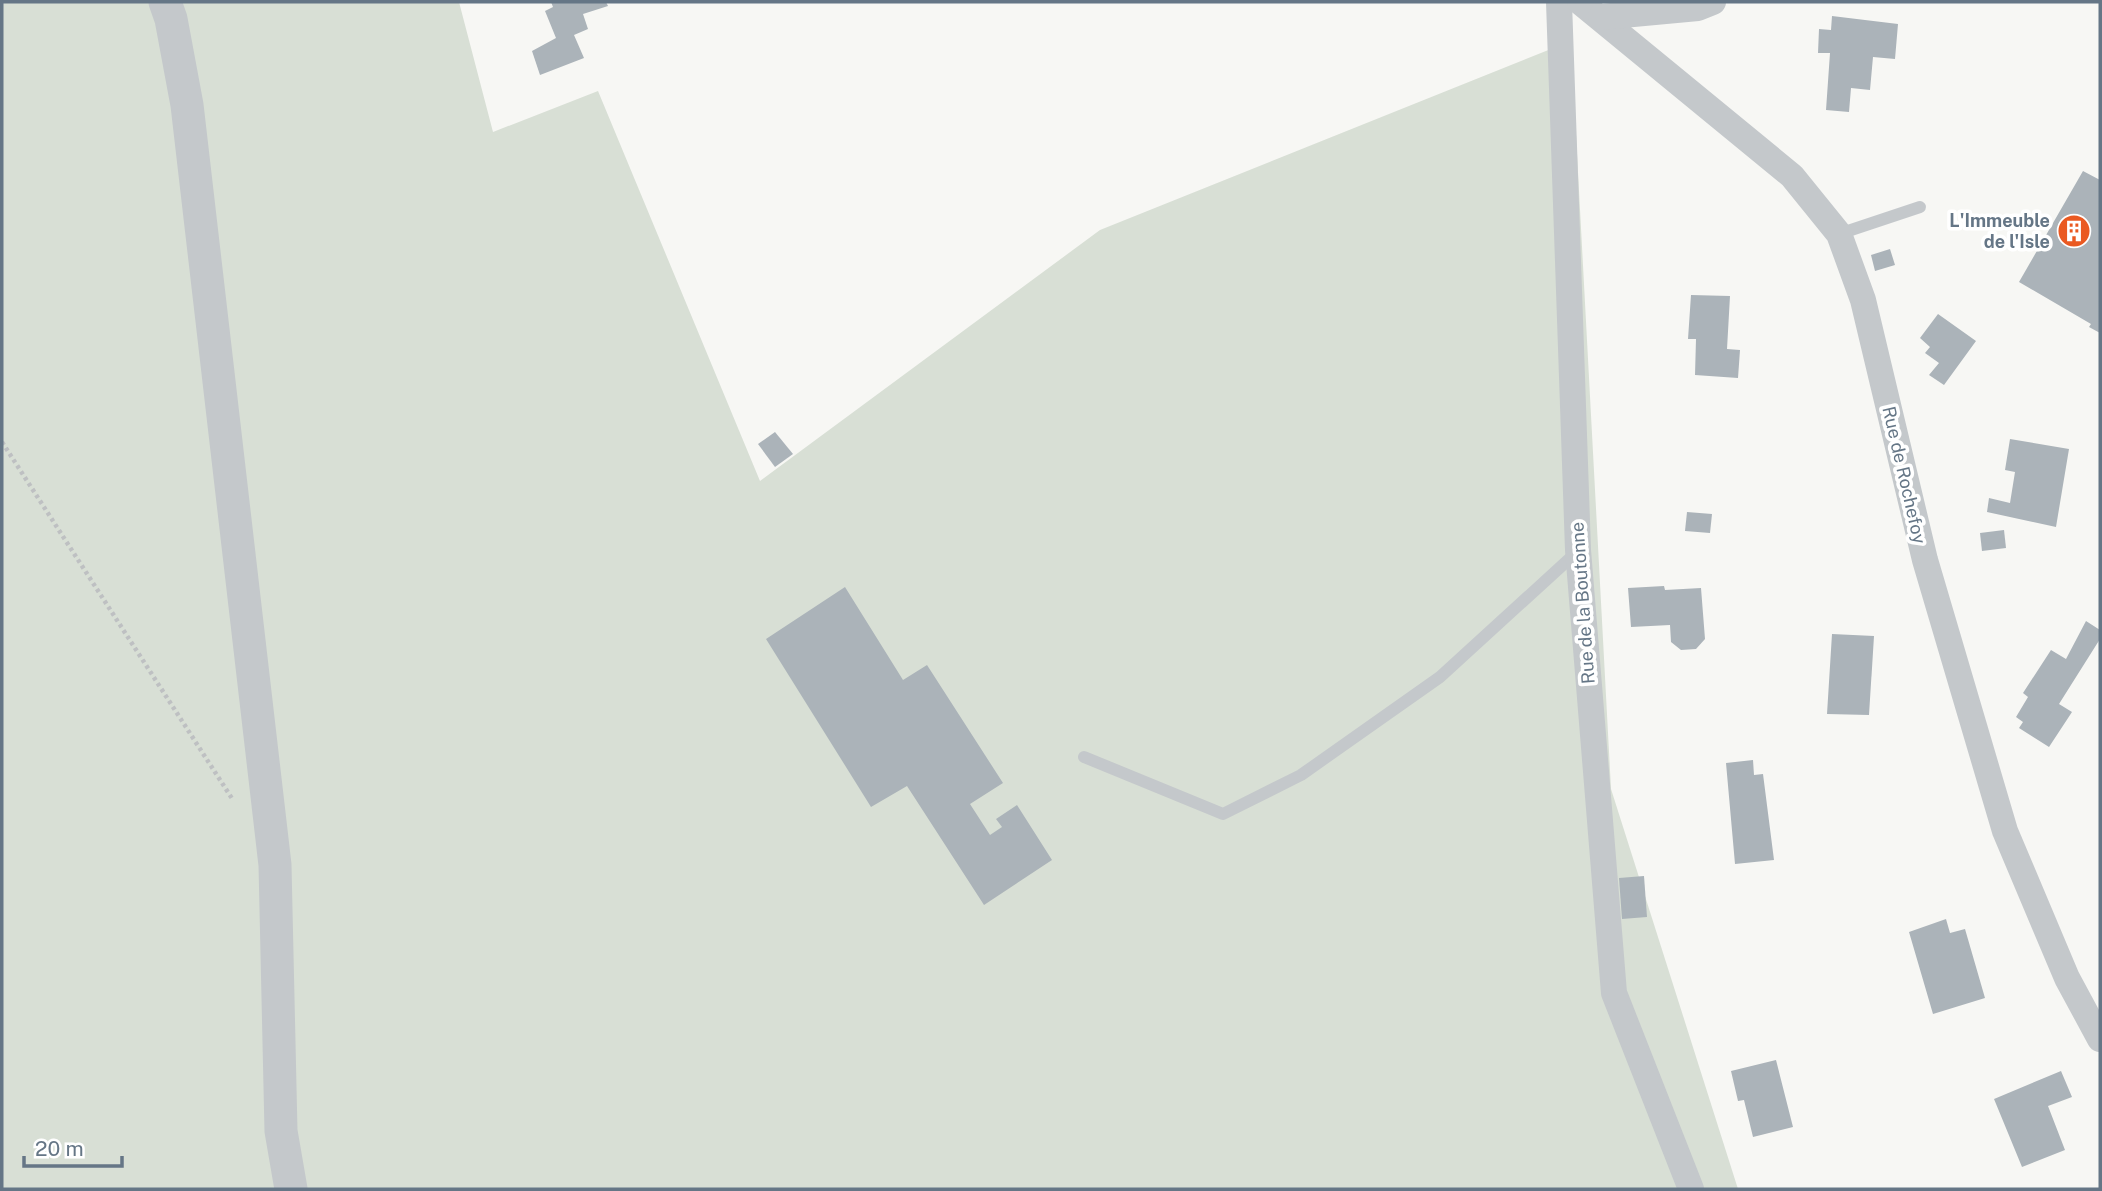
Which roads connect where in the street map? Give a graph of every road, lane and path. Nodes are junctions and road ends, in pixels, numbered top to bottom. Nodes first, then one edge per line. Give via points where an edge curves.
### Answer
1 (165, 2) edge
2 (1559, 2) edge
3 (1580, 2) edge
4 (1713, 2) edge
5 (1601, 18) junction
6 (1920, 207) dead end
7 (1839, 234) junction
8 (2, 442) edge
9 (1578, 550) junction
10 (1084, 757) dead end
11 (237, 806) dead end
12 (2100, 1039) edge
13 (291, 1189) edge
14 (1691, 1189) edge

1 - 13 street via 187,105 275,865 281,1130
2 - 9 street, Rue de la Boutonne
3 - 5 street, Rue de Rochefoy
4 - 5 street via 1698,8
5 - 7 street, Rue de Rochefoy via 1792,176
6 - 7 lane
7 - 12 street, Rue de Rochefoy via 1863,300 1925,560 2005,831 2067,978
8 - 11 path
9 - 10 lane via 1440,677 1301,775 1223,814
9 - 14 street, Rue de la Boutonne via 1614,993

